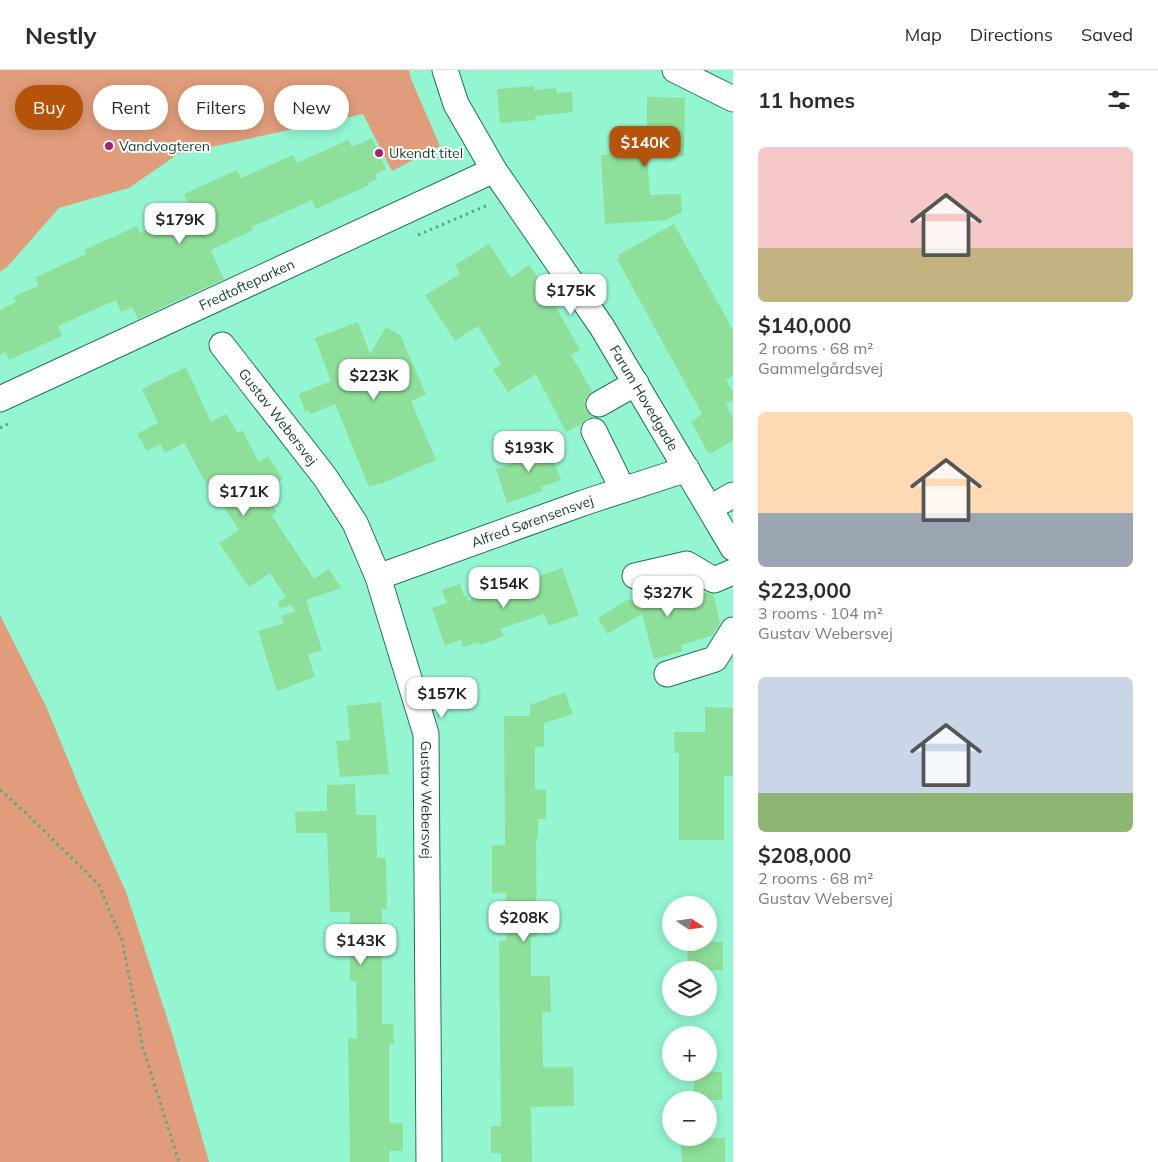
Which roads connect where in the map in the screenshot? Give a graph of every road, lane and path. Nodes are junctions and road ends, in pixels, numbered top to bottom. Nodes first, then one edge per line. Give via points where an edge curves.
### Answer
1 (445, 70) edge
2 (675, 70) edge
3 (733, 99) edge
4 (494, 170) junction
5 (222, 345) dead end
6 (636, 383) junction
7 (0, 399) edge
8 (599, 404) dead end
9 (594, 431) dead end
10 (687, 469) junction
11 (624, 490) junction
12 (733, 495) edge
13 (710, 508) junction
14 (733, 548) edge
15 (733, 572) edge
16 (635, 576) dead end
17 (378, 577) junction
18 (733, 630) edge
19 (666, 674) dead end
20 (0, 790) edge
21 (179, 1162) edge
22 (429, 1162) edge

1 - 4 street, Farum Hovedgade via 456,104
2 - 3 street
4 - 6 street, Farum Hovedgade via 602,327
4 - 7 street, Fredtofteparken
5 - 17 street, Gustav Webersvej via 356,522
6 - 8 street
6 - 10 street, Farum Hovedgade
9 - 11 street
10 - 11 street, Alfred Sørensensvej
10 - 13 street, Farum Hovedgade
11 - 17 street, Alfred Sørensensvej
12 - 13 street
13 - 14 street, Farum Hovedgade
15 - 16 street via 714,580 687,564
17 - 22 street, Gustav Webersvej via 426,734
18 - 19 street via 715,660
20 - 21 path via 98,885 122,940 143,1048

